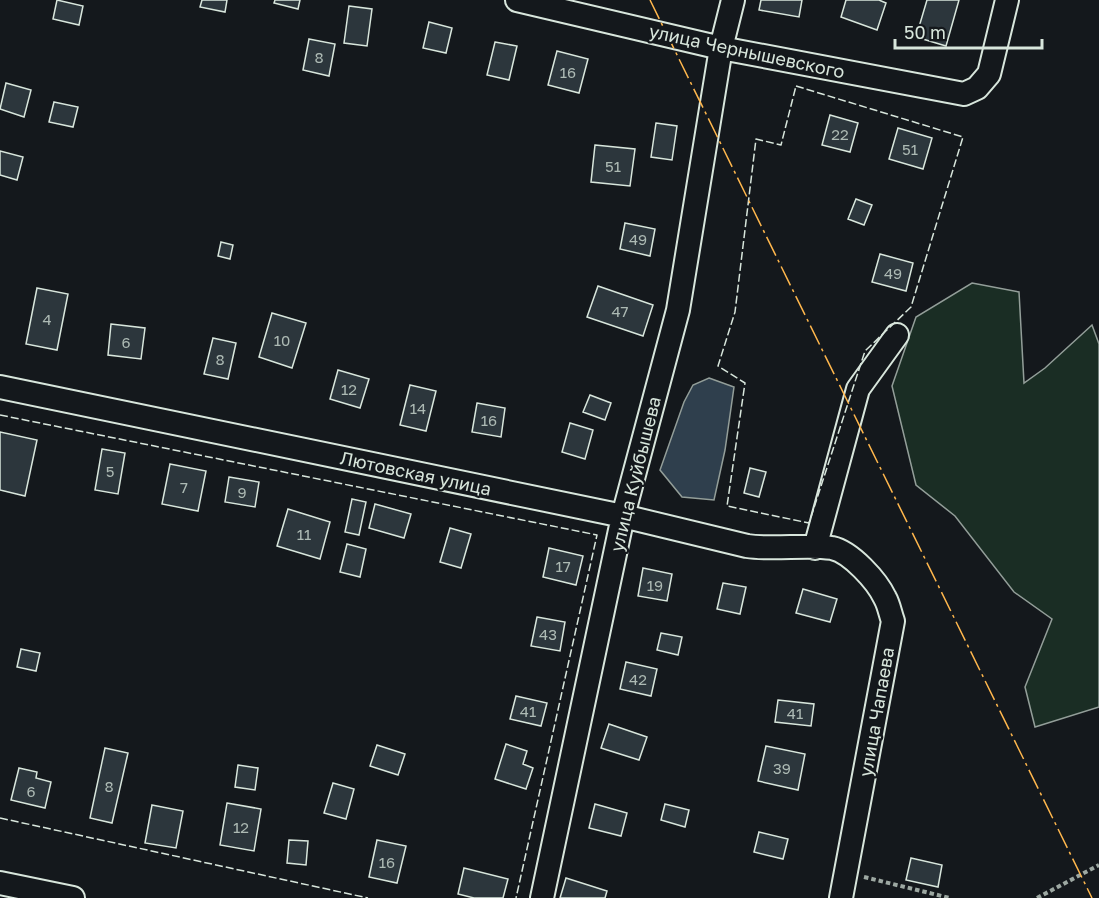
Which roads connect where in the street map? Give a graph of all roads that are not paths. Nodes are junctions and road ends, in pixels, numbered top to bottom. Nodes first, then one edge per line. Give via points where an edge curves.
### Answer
1 (733, 0) edge
2 (1006, 0) edge
3 (525, 1) edge
4 (721, 48) junction
5 (897, 335) dead end
6 (0, 387) edge
7 (622, 516) junction
8 (824, 548) junction
9 (0, 883) edge
10 (73, 898) edge
11 (542, 898) edge
12 (841, 898) edge

1 - 4 street
2 - 4 street, улица Чернышевского via 989,74 977,88 964,94
3 - 4 street, улица Чернышевского
4 - 7 street, улица Куйбышева via 678,310
5 - 8 street via 858,389
6 - 7 street, Лютовская улица
7 - 8 street, Лютовская улица via 747,546
7 - 11 street, улица Куйбышева
8 - 12 street, улица Чапаева via 855,561 873,580 893,621
9 - 10 street

